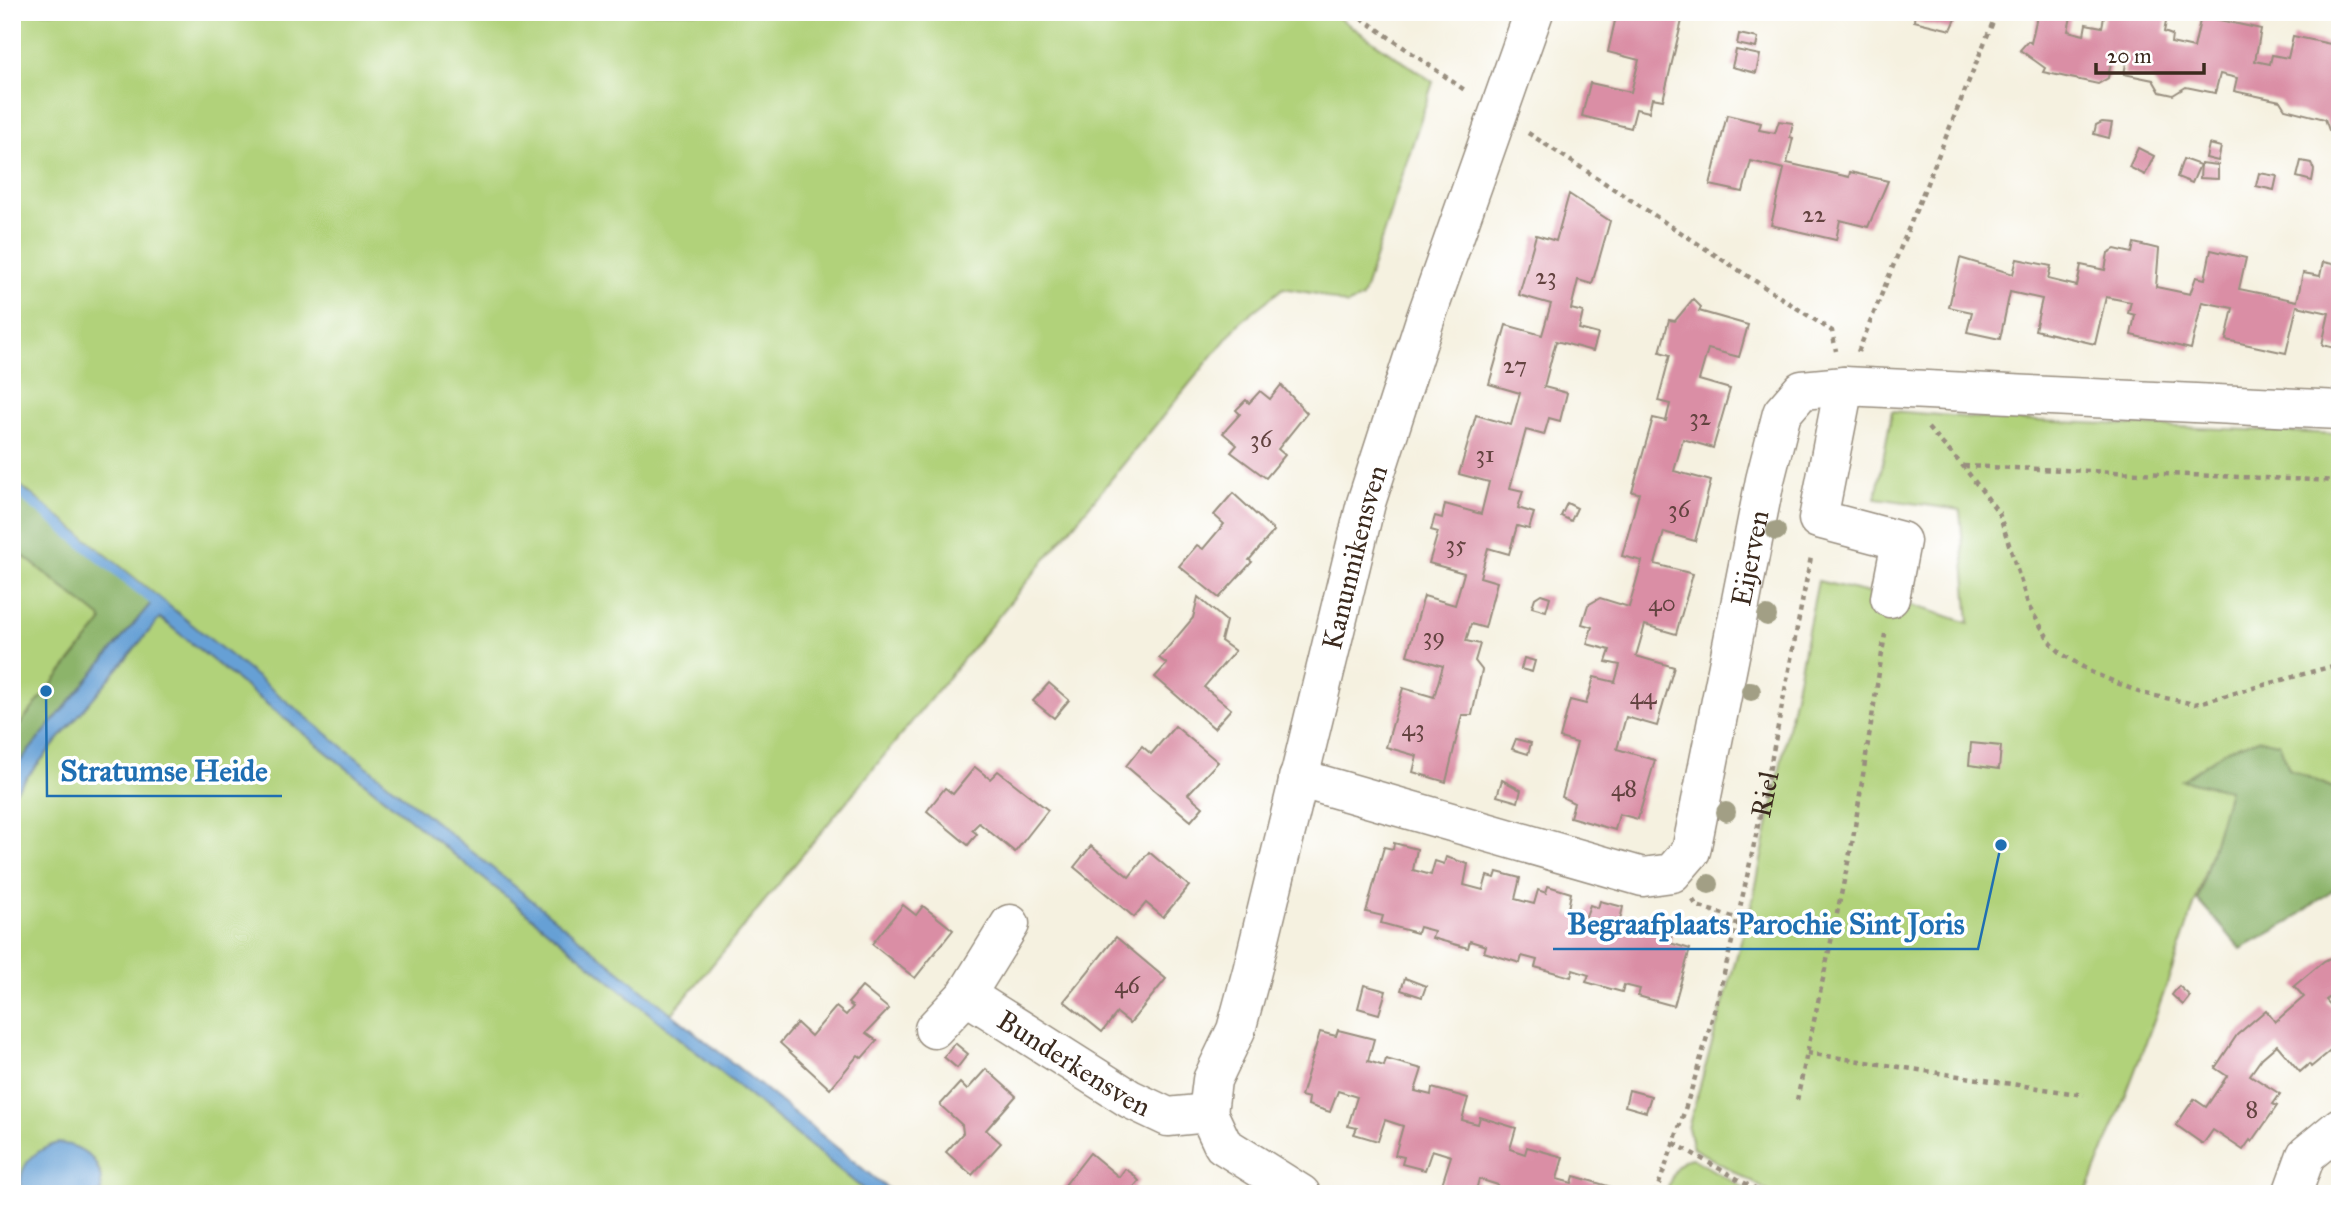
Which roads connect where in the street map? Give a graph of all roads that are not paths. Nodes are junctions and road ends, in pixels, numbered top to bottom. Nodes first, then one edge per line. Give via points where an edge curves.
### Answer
1 (1534, 12) edge
2 (1844, 387) junction
3 (2340, 410) edge
4 (1891, 598) road end
5 (1298, 778) junction
6 (1010, 924) dead end
7 (966, 995) junction
8 (934, 1029) dead end
9 (1208, 1113) junction
10 (2340, 1127) edge
11 (1287, 1190) edge
12 (2292, 1194) edge

1 - 5 street, Kanunnikensven via 1366,503
2 - 3 street, Eijerven
2 - 4 street via 1818,519 1901,541
2 - 5 street, Eijerven via 1802,390 1782,413 1691,851 1672,873 1643,877
5 - 9 street, Kanunnikensven via 1252,971 1236,1030 1212,1080
6 - 7 street, Bunderkensven
7 - 8 street, Bunderkensven
7 - 9 street, Bunderkensven via 1130,1099 1168,1116
9 - 11 street via 1223,1144
10 - 12 street via 2306,1155

